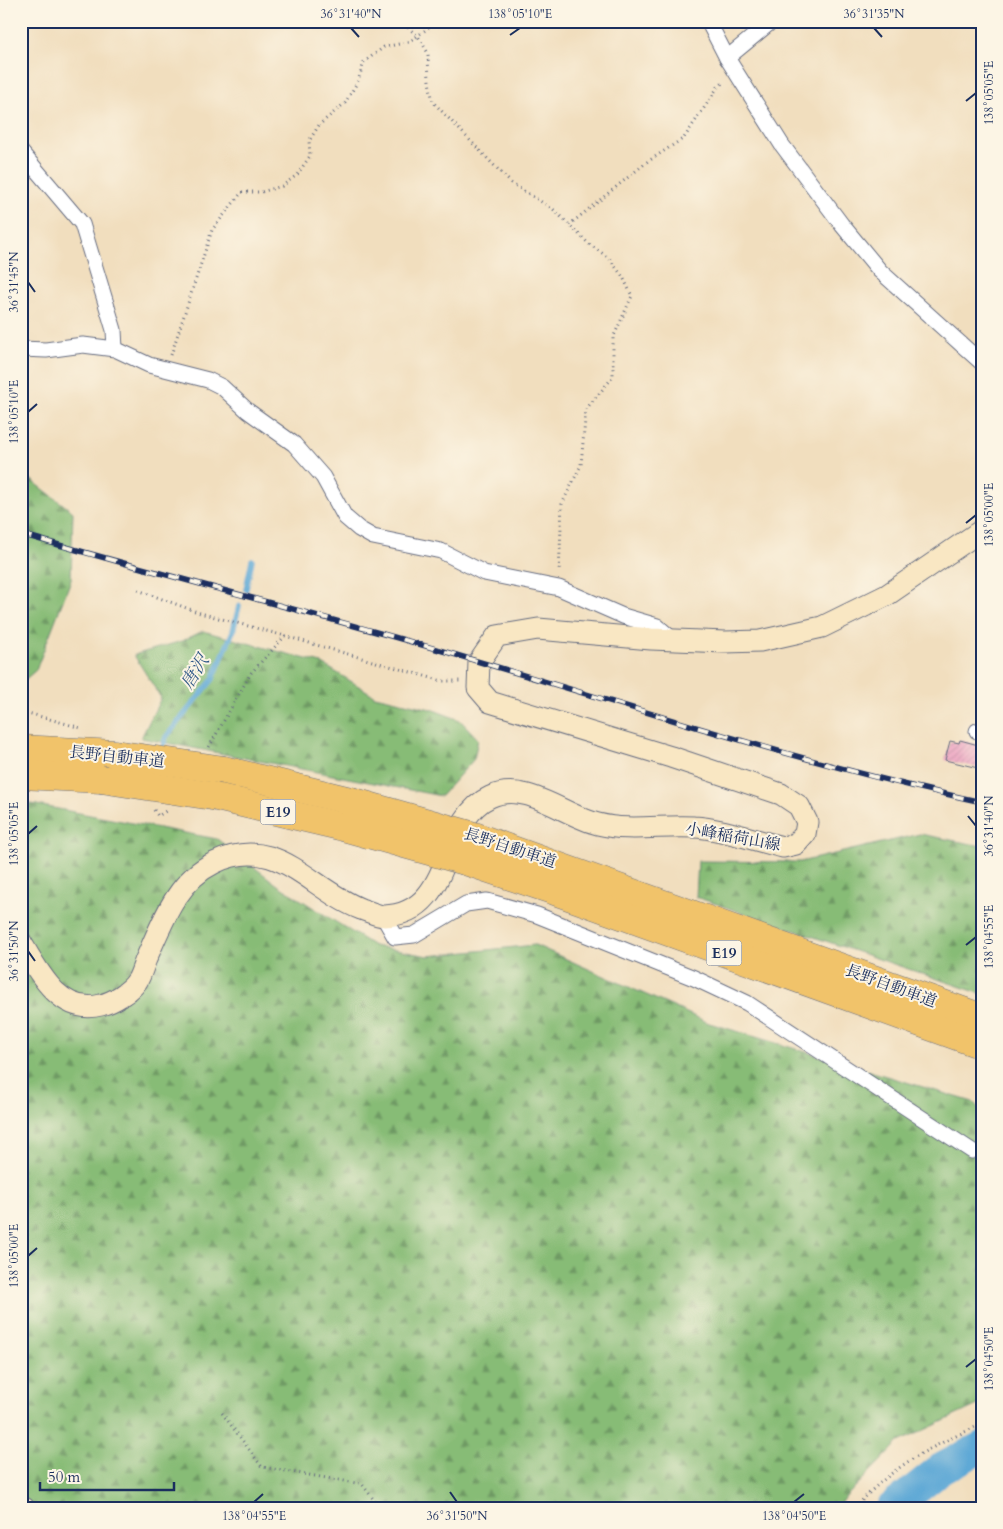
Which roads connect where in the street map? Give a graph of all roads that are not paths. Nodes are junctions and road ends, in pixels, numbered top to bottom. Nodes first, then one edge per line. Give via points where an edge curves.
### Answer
1 (708, 21) edge
2 (772, 21) edge
3 (727, 58) junction
4 (21, 152) edge
5 (21, 349) edge
6 (116, 349) junction
7 (982, 363) edge
8 (982, 530) edge
9 (672, 639) junction
10 (21, 749) edge
11 (21, 775) edge
12 (347, 814) junction
13 (383, 916) junction
14 (21, 942) edge
15 (982, 1018) edge
16 (982, 1045) edge
17 (972, 1151) dead end

1 - 3 street
2 - 3 street
3 - 7 street via 782,145 842,225 880,270
4 - 6 street via 82,224 114,330
5 - 6 street via 46,350 83,345
6 - 9 street via 149,365 208,380 222,387 248,411 294,444 323,477 345,517 373,537 442,551 484,573 559,588 623,616 656,626
8 - 9 main road via 887,595 822,627 760,641
9 - 13 main road, 小峰稲荷山線 via 538,629 497,636 479,662 478,688 490,702 781,794 799,806 807,822 805,834 796,844 783,847 696,827 626,828 597,824 523,793 505,792 490,796 465,818 435,887 405,911
10 - 12 highway, 長野自動車道 / E19, bridge via 115,754 224,770
11 - 12 highway, 長野自動車道 / E19, bridge via 101,779
12 - 15 highway, 長野自動車道 / E19, bridge via 474,836
12 - 16 highway, 長野自動車道 / E19, bridge via 465,861
13 - 14 main road via 351,905 281,860 236,855 212,864 193,879 171,904 136,983 118,998 100,1006 79,1006 58,996 43,980
13 - 17 street via 395,937 414,936 466,904 487,901 537,914 694,978 746,1003

